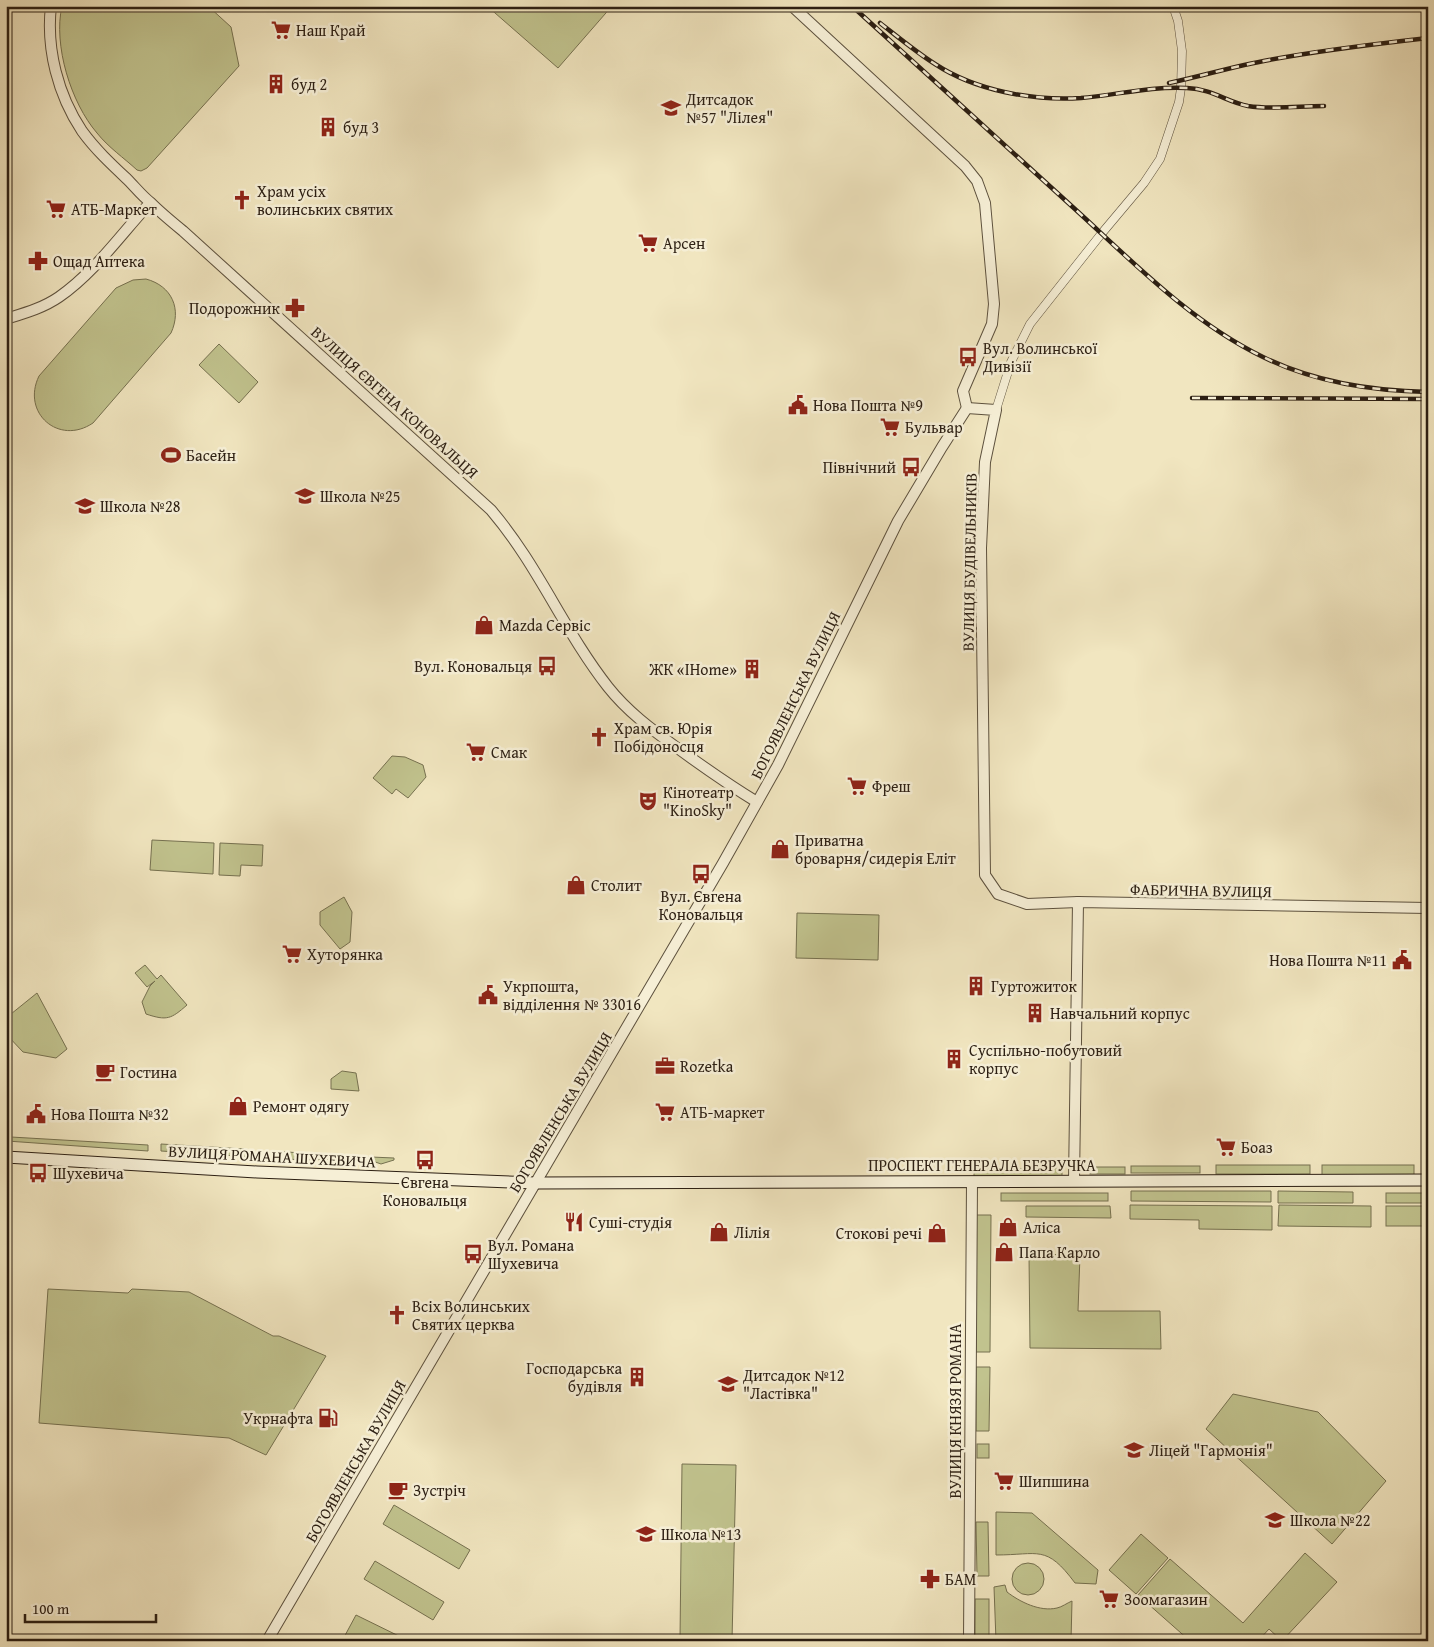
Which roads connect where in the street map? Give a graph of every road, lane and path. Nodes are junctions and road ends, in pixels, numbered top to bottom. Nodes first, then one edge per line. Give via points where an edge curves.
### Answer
1 (51, 6) edge
2 (792, 6) edge
3 (1173, 6) edge
4 (150, 203) junction
5 (6, 319) edge
6 (967, 408) junction
7 (996, 410) junction
8 (757, 802) junction
9 (985, 875) joint
10 (1078, 902) junction
11 (1428, 908) edge
12 (6, 1157) edge
13 (1428, 1180) edge
14 (1074, 1181) junction
15 (972, 1182) junction
16 (536, 1183) junction
17 (267, 1641) edge
18 (969, 1641) edge

1 - 4 street, ВУЛИЦЯ ЄВГЕНА КОНОВАЛЬЦЯ via 52,49 58,79 68,104 82,130 105,159
2 - 6 street via 965,166 977,181 985,203 994,304 992,324 963,390
3 - 7 street, ВУЛИЦЯ БУДІВЕЛЬНИКІВ via 1181,43 1181,88 1160,159 1030,324 1011,362
4 - 5 street via 108,251 59,297
4 - 8 street, ВУЛИЦЯ ЄВГЕНА КОНОВАЛЬЦЯ via 491,510 521,548 589,660 630,710 711,772
6 - 7 street
6 - 8 street, БОГОЯВЛЕНСЬКА ВУЛИЦЯ via 898,521
7 - 9 street, ВУЛИЦЯ БУДІВЕЛЬНИКІВ via 985,462 981,548
8 - 16 street, БОГОЯВЛЕНСЬКА ВУЛИЦЯ
9 - 10 street, ФАБРИЧНА ВУЛИЦЯ via 998,894 1027,904
10 - 11 street, ФАБРИЧНА ВУЛИЦЯ
10 - 14 street
12 - 16 main road, ВУЛИЦЯ РОМАНА ШУХЕВИЧА via 257,1172
13 - 14 main road, ПРОСПЕКТ ГЕНЕРАЛА БЕЗРУЧКА
14 - 15 main road, ПРОСПЕКТ ГЕНЕРАЛА БЕЗРУЧКА
15 - 16 main road, ПРОСПЕКТ ГЕНЕРАЛА БЕЗРУЧКА
15 - 18 street, ВУЛИЦЯ КНЯЗЯ РОМАНА
16 - 17 street, БОГОЯВЛЕНСЬКА ВУЛИЦЯ

